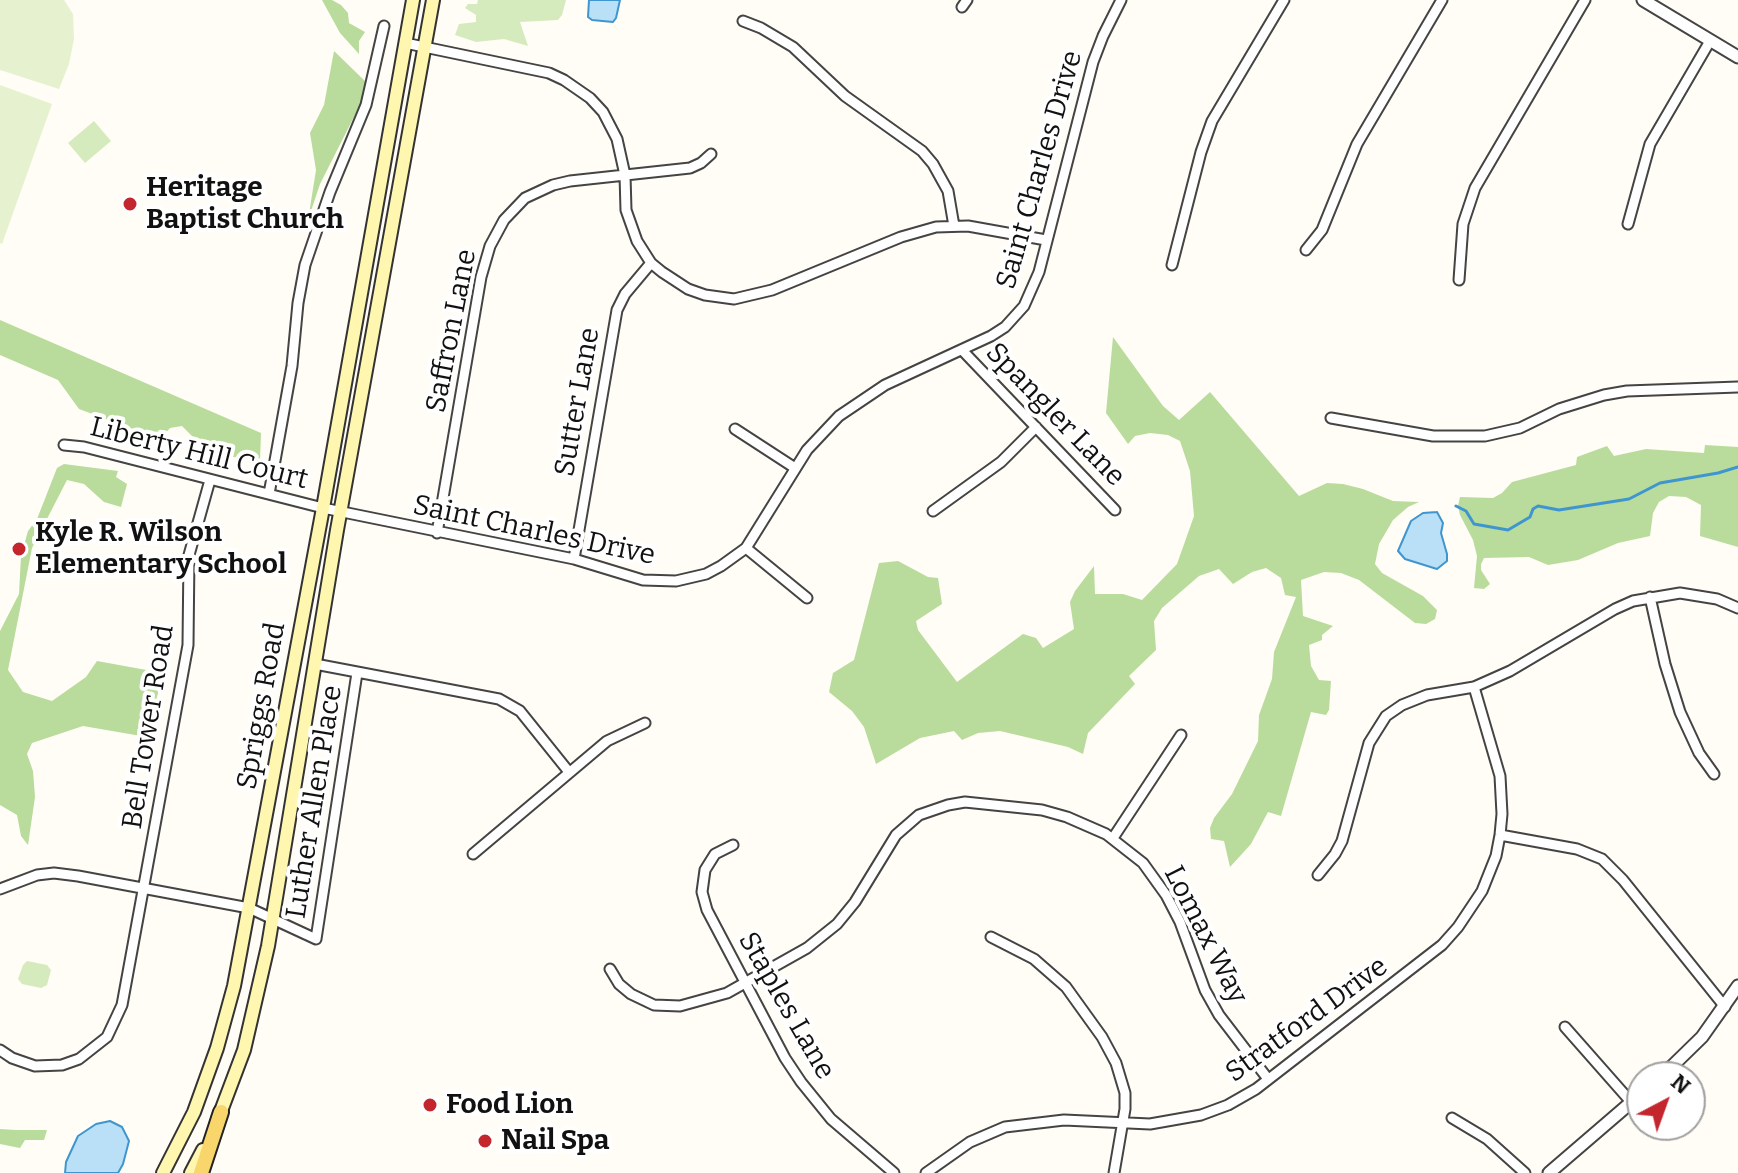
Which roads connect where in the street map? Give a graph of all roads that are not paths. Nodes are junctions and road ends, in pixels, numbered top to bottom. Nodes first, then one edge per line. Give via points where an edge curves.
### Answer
1 (413, 0) edge
2 (433, 0) edge
3 (1121, 0) edge
4 (1284, 0) edge
5 (1442, 0) edge
6 (1585, 0) edge
7 (1643, 0) edge
8 (743, 21) dead end
9 (384, 26) dead end
10 (1710, 41) junction
11 (405, 43) junction
12 (424, 47) junction
13 (1738, 57) edge
14 (711, 154) dead end
15 (625, 175) junction
16 (1628, 224) dead end
17 (954, 226) junction
18 (1046, 240) junction
19 (1306, 250) dead end
20 (651, 263) junction
21 (1172, 265) dead end
22 (1459, 280) dead end
23 (962, 350) junction
24 (1738, 387) edge
25 (1331, 418) dead end
26 (1036, 427) junction
27 (735, 429) dead end
28 (64, 445) dead end
29 (795, 468) junction
30 (210, 480) junction
31 (269, 494) junction
32 (323, 508) junction
33 (1115, 510) dead end
34 (933, 511) dead end
35 (341, 512) junction
36 (437, 533) junction
37 (746, 548) junction
38 (574, 559) junction
39 (1650, 597) junction
40 (807, 598) dead end
41 (1738, 608) edge
42 (315, 664) junction
43 (357, 673) junction
44 (1474, 687) junction
45 (645, 723) dead end
46 (1181, 735) dead end
47 (569, 772) junction
48 (1714, 774) dead end
49 (1500, 835) junction
50 (1113, 838) junction
51 (733, 845) dead end
52 (473, 854) dead end
53 (1318, 875) dead end
54 (143, 888) junction
55 (0, 889) edge
56 (249, 908) junction
57 (272, 919) junction
58 (991, 937) dead end
59 (610, 969) dead end
60 (745, 984) junction
61 (1738, 986) edge
62 (1725, 1007) junction
63 (1565, 1027) dead end
64 (0, 1050) edge
65 (1677, 1061) edge
66 (1268, 1079) junction
67 (1626, 1096) edge
68 (1626, 1108) edge
69 (221, 1112) junction
70 (1452, 1118) dead end
71 (1124, 1123) junction
72 (163, 1173) edge
73 (191, 1173) edge
74 (201, 1173) edge
75 (894, 1173) edge
76 (926, 1173) edge
77 (1114, 1173) edge
78 (1525, 1173) edge
79 (1549, 1173) edge

1 - 11 main road, Spriggs Road
2 - 12 main road, Spriggs Road
3 - 18 street, Saint Charles Drive via 1093,62
4 - 21 street via 1205,137
5 - 19 street via 1348,161 1322,230
6 - 22 street via 1475,188 1463,224
7 - 10 street
8 - 17 street via 793,47 845,96 922,151 948,191
9 - 31 street via 366,105 305,265
10 - 13 street
10 - 16 street via 1650,144
11 - 12 street
11 - 32 main road, Spriggs Road
12 - 15 street via 537,70 580,90 610,123
12 - 35 main road, Spriggs Road
14 - 15 street, Saffron Lane via 690,168
15 - 20 street via 626,210
15 - 36 street, Saffron Lane via 570,181 538,191 515,208 496,233 481,277
17 - 18 street
17 - 20 street via 919,231 772,290 734,299 688,289
18 - 23 street, Saint Charles Drive via 1024,306 1005,327
20 - 38 street, Sutter Lane via 617,310
23 - 26 street, Spangler Lane
23 - 29 street, Saint Charles Drive via 861,400 822,432
24 - 25 street via 1604,395 1485,436 1433,436
26 - 33 street, Spangler Lane
26 - 34 street via 1001,462
27 - 29 street
28 - 30 street, Liberty Hill Court
29 - 37 street, Saint Charles Drive
30 - 31 street, Liberty Hill Court
30 - 54 street, Bell Tower Road via 189,555 187,654
31 - 32 street, Liberty Hill Court
32 - 35 street, Saint Charles Drive
32 - 56 main road, Spriggs Road
35 - 36 street, Saint Charles Drive
35 - 42 main road, Spriggs Road
36 - 38 street, Saint Charles Drive
37 - 38 street, Saint Charles Drive via 706,574 676,581 643,580
37 - 40 street
39 - 41 street via 1699,594
39 - 44 street via 1615,609
39 - 48 street via 1680,712
42 - 43 street
42 - 57 main road, Spriggs Road
43 - 47 street via 499,699 520,711
43 - 57 street, Luther Allen Place via 316,939
44 - 49 street, Stratford Drive via 1500,776
44 - 53 street via 1414,699 1376,728 1342,841
45 - 47 street via 618,734
46 - 50 street
47 - 52 street
49 - 62 street via 1577,849 1602,859
49 - 66 street, Stratford Drive via 1482,891 1442,945
50 - 60 street, Lomax Way via 1042,810 965,802 931,810 896,835 837,924
50 - 66 street, Lomax Way via 1143,863 1166,895 1205,990
51 - 60 street, Staples Lane via 710,861 702,892
54 - 55 street via 54,873
54 - 56 street
54 - 64 street, Bell Tower Road via 122,1005 107,1037 62,1065 35,1066
56 - 57 street
56 - 72 main road, Spriggs Road via 213,1059
57 - 69 main road, Spriggs Road via 249,1032
58 - 71 street via 1034,959 1080,1004 1116,1063 1125,1093
59 - 60 street, Lomax Way via 631,994 667,1007 704,1001
60 - 75 street, Staples Lane via 785,1058 818,1104
61 - 62 street
62 - 65 street
63 - 67 street
66 - 71 street, Stratford Drive via 1243,1097 1201,1115
68 - 79 street
69 - 73 main road, Spriggs Road
69 - 74 main road
70 - 78 street via 1487,1139
71 - 76 street, Stratford Drive via 1054,1121 1005,1127 970,1142
71 - 77 street

